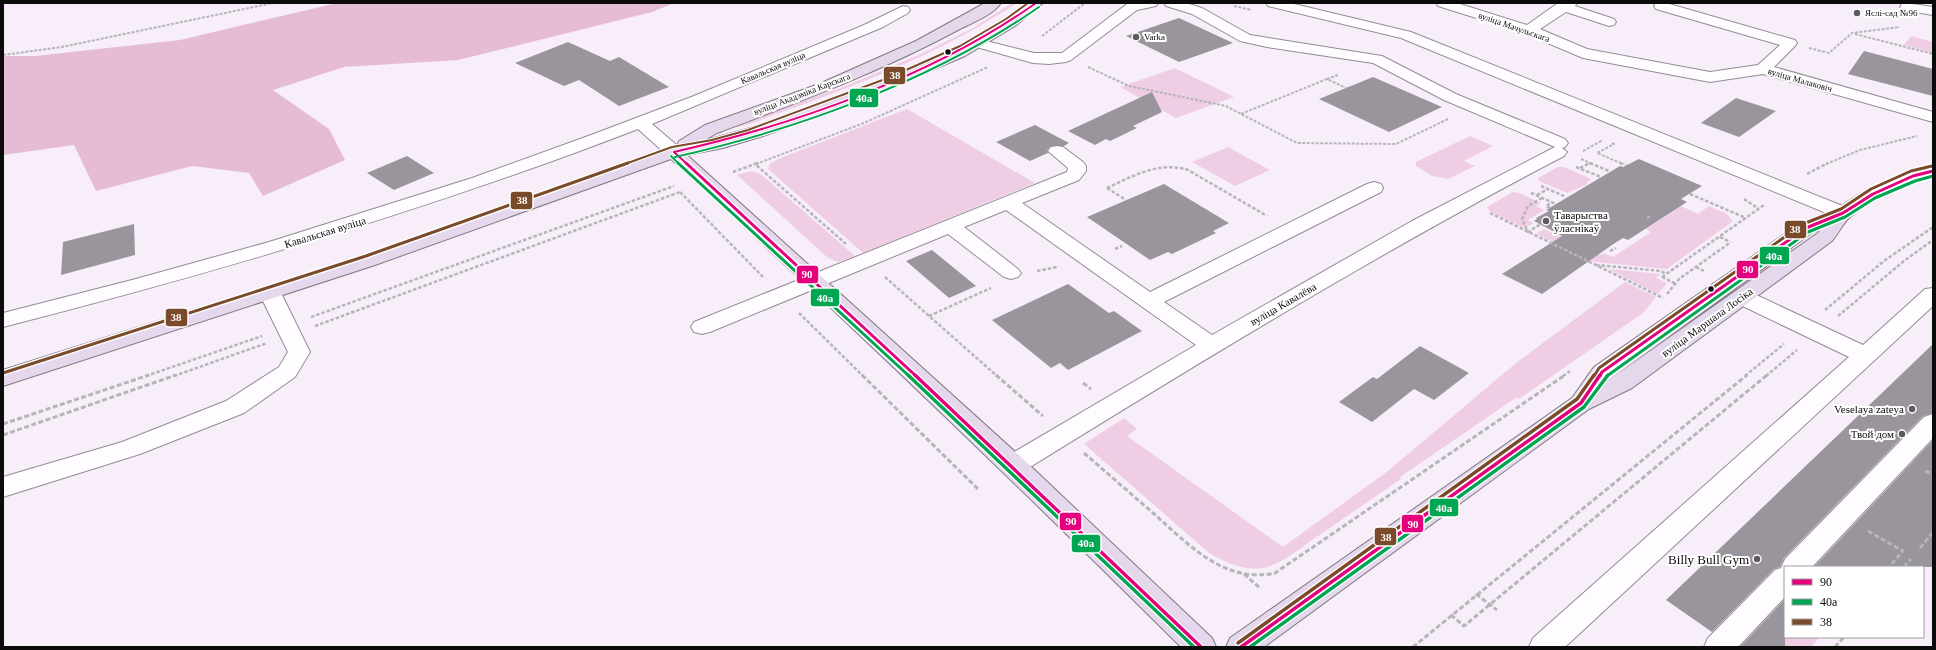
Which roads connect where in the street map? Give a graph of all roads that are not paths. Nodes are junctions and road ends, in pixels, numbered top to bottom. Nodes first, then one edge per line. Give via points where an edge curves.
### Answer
1 (994, 3) edge
2 (1036, 3) edge
3 (1151, 3) edge
4 (1171, 3) edge
5 (1273, 3) edge
6 (1443, 3) edge
7 (1566, 5) edge
8 (1661, 6) dead end
9 (1907, 7) road end
10 (903, 10) dead end
11 (1933, 11) edge
12 (1609, 22) dead end
13 (1529, 30) junction
14 (978, 42) junction
15 (1763, 69) junction
16 (1933, 117) edge
17 (641, 123) junction
18 (1057, 151) dead end
19 (674, 152) junction
20 (1933, 170) edge
21 (1374, 188) dead end
22 (1009, 203) junction
23 (1843, 213) junction
24 (950, 226) junction
25 (1011, 273) dead end
26 (816, 280) junction
27 (270, 292) junction
28 (1933, 294) edge
29 (1742, 297) junction
30 (1148, 300) junction
31 (3, 320) edge
32 (702, 327) dead end
33 (1211, 345) junction
34 (1866, 356) junction
35 (3, 378) edge
36 (1581, 403) junction
37 (1933, 423) edge
38 (1013, 465) junction
39 (3, 487) edge
40 (1796, 566) edge
41 (1784, 579) edge
42 (1200, 647) edge
43 (1241, 647) edge
44 (1544, 647) edge
45 (1719, 647) edge

1 - 19 main road, вуліца Акадэміка Карскага via 921,44 825,87 711,129
2 - 14 main road, вуліца Акадэміка Карскага via 1010,23
3 - 14 street via 1132,7 1066,57 1034,58
4 - 33 street, вуліца Кавалёва via 1197,11 1245,38 1377,59 1450,98 1558,148
5 - 23 street via 1406,35
6 - 13 street, вуліца Мачульскага
7 - 12 street
7 - 13 street
8 - 15 street, вуліца Малаковіч via 1790,42
9 - 11 street
10 - 17 street, Кавальская вуліца via 889,20
13 - 15 street, вуліца Мачульскага via 1583,53 1710,77
14 - 19 main road, вуліца Акадэміка Карскага via 925,69 831,105 724,142
15 - 16 street, вуліца Малаковіч
17 - 19 street
17 - 31 street, Кавальская вуліца via 488,179 347,226 214,266
18 - 22 street via 1077,166 1078,171 1073,176
19 - 26 main road
19 - 27 main road, вуліца Акадэміка Карскага
20 - 23 main road, вуліца Маршала Лосіка via 1873,194
21 - 30 street
22 - 24 street
22 - 30 street
23 - 29 main road, вуліца Маршала Лосіка via 1825,237
23 - 36 main road, вуліца Маршала Лосіка via 1806,228 1602,372
24 - 25 street
24 - 26 street
26 - 32 street
26 - 38 main road
27 - 35 main road, вуліца Акадэміка Карскага
27 - 39 street via 299,352 287,372 235,407 131,448
28 - 34 street
29 - 34 street
29 - 36 main road, вуліца Маршала Лосіка via 1624,382
30 - 33 street
33 - 38 street, вуліца Кавалёва
34 - 44 street
36 - 43 main road, вуліца Маршала Лосіка
37 - 40 street
38 - 42 main road
41 - 45 street

